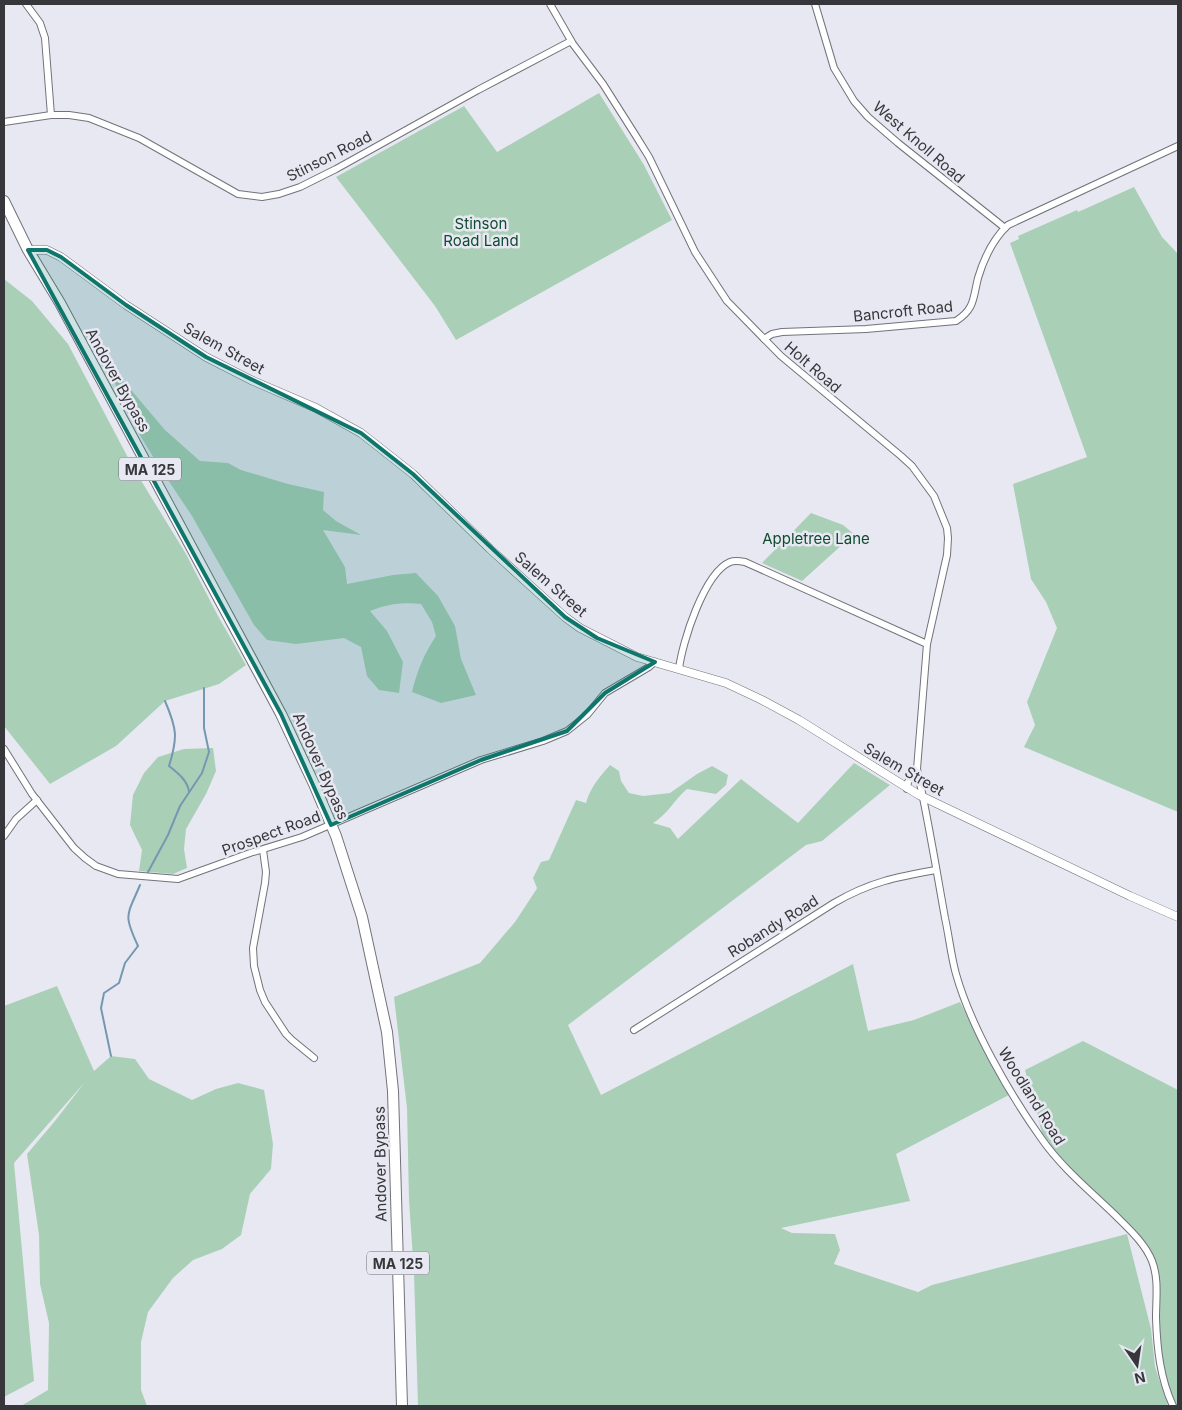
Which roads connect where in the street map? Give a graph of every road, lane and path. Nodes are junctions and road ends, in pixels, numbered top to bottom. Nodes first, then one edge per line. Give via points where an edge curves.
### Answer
1 (26, 4) edge
2 (550, 4) edge
3 (815, 4) edge
4 (571, 41) junction
5 (51, 115) junction
6 (4, 122) edge
7 (1178, 146) edge
8 (4, 201) edge
9 (1005, 228) junction
10 (28, 250) junction
11 (764, 339) junction
12 (927, 644) junction
13 (655, 662) junction
14 (679, 669) junction
15 (4, 749) edge
16 (918, 769) junction
17 (907, 789) junction
18 (923, 797) junction
19 (37, 800) junction
20 (331, 825) junction
21 (4, 836) edge
22 (263, 850) junction
23 (936, 870) junction
24 (1178, 917) edge
25 (634, 1030) dead end
26 (314, 1058) dead end
27 (402, 1406) edge
28 (1172, 1406) edge

1 - 5 street via 40,23 45,38
2 - 4 street, Holt Road
3 - 9 street, West Knoll Road via 834,68 854,101 898,143
4 - 5 street, Stinson Road via 336,169 279,194 262,197 238,194 140,138 114,127 89,118
4 - 11 street, Holt Road via 636,136 706,271 726,300
5 - 6 street, Stinson Road
7 - 9 street, Bancroft Road
8 - 10 main road, Andover Bypass / MA 125
9 - 11 street, Bancroft Road via 994,241 970,308 956,321 782,332
10 - 13 street, Salem Street via 47,250 61,257 126,305 206,357 316,408 361,433 413,474 565,617 598,638
10 - 20 main road, Andover Bypass / MA 125 via 277,706
11 - 12 street, Holt Road via 901,456 934,496 948,538
12 - 14 street via 745,562 735,561 715,574 695,611
12 - 16 street, Holt Road
13 - 14 street, Salem Street
13 - 20 street, Prospect Road via 605,693 567,731 481,760
14 - 17 street, Salem Street via 726,683 762,700
15 - 19 street, Prospect Road
16 - 17 street, Holt Road
16 - 18 street, Holt Road
17 - 18 street, Salem Street
18 - 23 street, Woodland Road
18 - 24 street, Salem Street
19 - 21 street via 16,819
19 - 22 street, Prospect Road via 84,858 118,874 178,878
20 - 22 street, Prospect Road
20 - 27 main road, Andover Bypass / MA 125 via 362,917 387,1032 393,1091
22 - 26 street via 265,883 253,948 257,977 278,1023
23 - 25 street, Robandy Road via 880,881 856,890
23 - 28 street, Woodland Road via 956,972 976,1026 1002,1076 1041,1139 1134,1234 1152,1261 1157,1290 1159,1356

